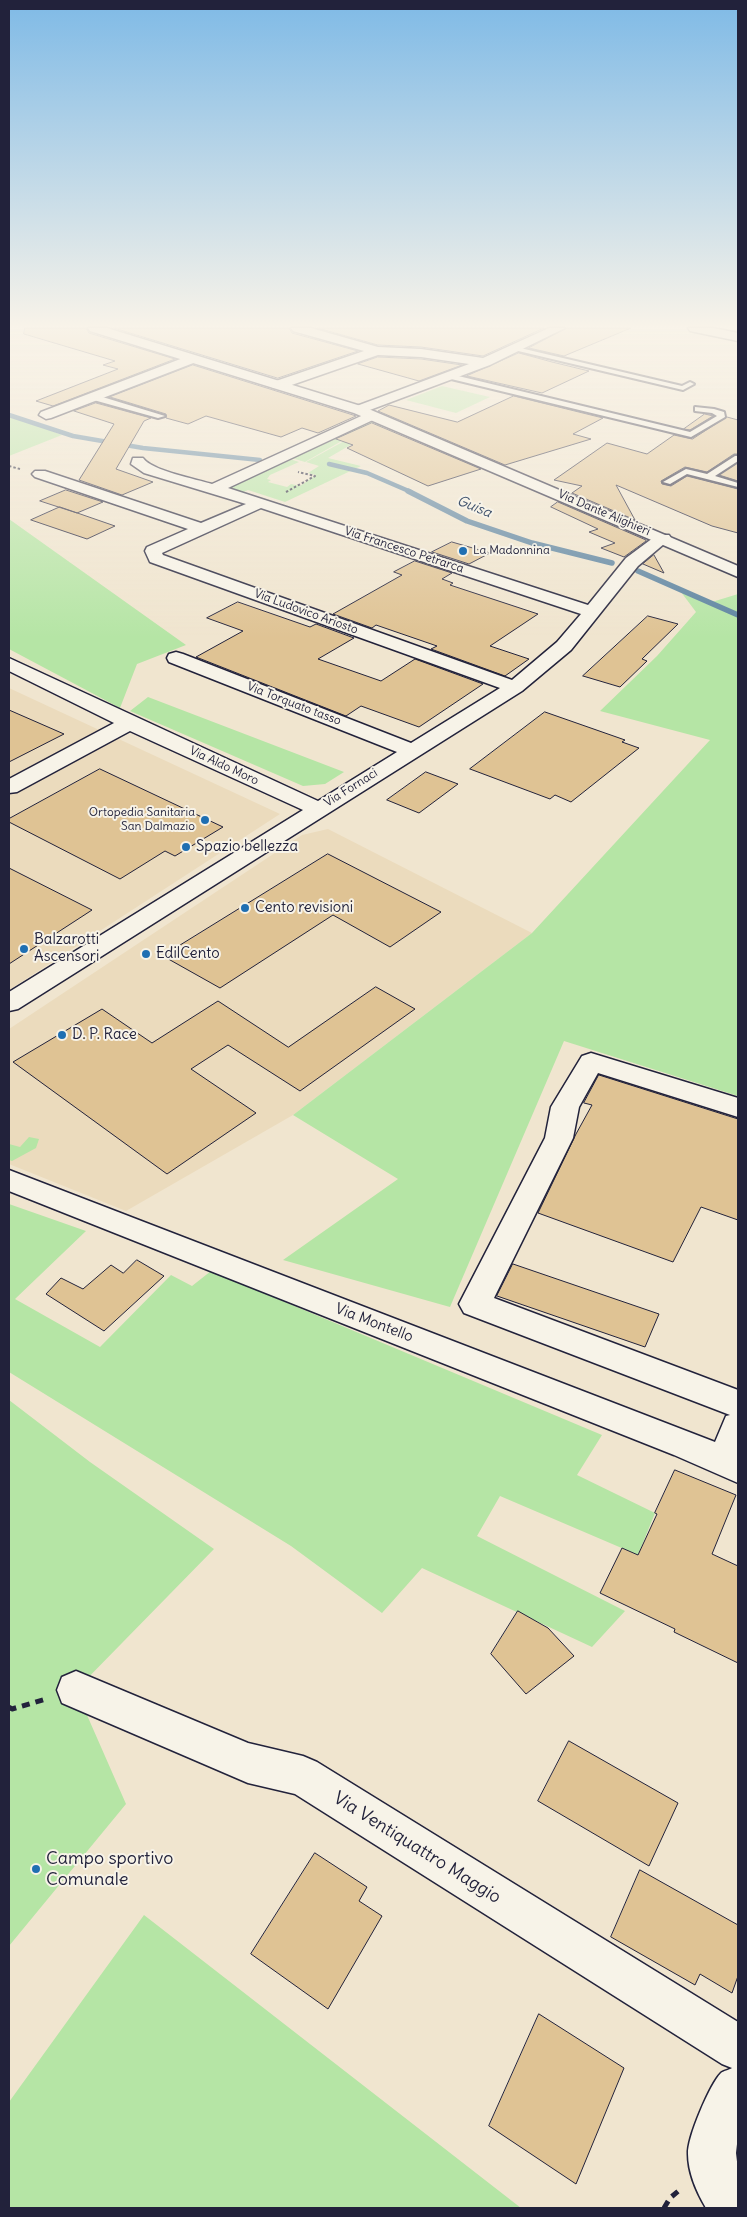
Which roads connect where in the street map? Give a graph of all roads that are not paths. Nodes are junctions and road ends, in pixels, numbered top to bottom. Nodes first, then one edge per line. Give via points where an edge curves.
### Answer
1 (328, 431) edge
2 (410, 431) edge
3 (674, 431) edge
4 (697, 431) edge
5 (738, 458) edge
6 (138, 461) dead end
7 (40, 474) dead end
8 (708, 477) junction
9 (667, 482) dead end
10 (738, 485) edge
11 (214, 490) junction
12 (261, 504) junction
13 (202, 529) junction
14 (663, 538) junction
15 (738, 572) edge
16 (593, 612) junction
17 (176, 658) dead end
18 (9, 664) edge
19 (515, 687) junction
20 (129, 722) junction
21 (411, 750) junction
22 (9, 787) edge
23 (318, 809) junction
24 (9, 1004) edge
25 (738, 1108) edge
26 (9, 1180) edge
27 (738, 1404) edge
28 (738, 1426) edge
29 (731, 1465) edge
30 (76, 1690) road end
31 (738, 2048) edge
32 (738, 2089) edge
33 (736, 2208) edge

1 - 11 street
2 - 14 street, Via Dante Alighieri
3 - 4 lane via 691,435
5 - 8 lane
6 - 11 street, Via Francesco Petrarca via 149,470
7 - 13 street
8 - 9 lane via 686,471
8 - 10 lane
11 - 12 street, Via Francesco Petrarca
12 - 13 street, Via Ludovico Ariosto
12 - 16 street, Via Francesco Petrarca
13 - 19 street, Via Ludovico Ariosto via 153,552 156,558
14 - 15 street, Via Dante Alighieri
14 - 16 street, Via Fornaci via 632,562
16 - 19 street, Via Fornaci via 564,646
17 - 21 street, Via Torquato tasso
18 - 20 street, Via Aldo Moro
19 - 21 street, Via Fornaci
20 - 22 street
20 - 23 street, Via Aldo Moro
21 - 23 street, Via Fornaci
23 - 24 street, Via Fornaci
25 - 27 street via 591,1062 565,1107 559,1138 475,1304
26 - 29 street, Via Montello
28 - 29 street
30 - 31 street, Via Ventiquattro Maggio via 248,1763 303,1776
32 - 33 street via 712,2145 718,2181

